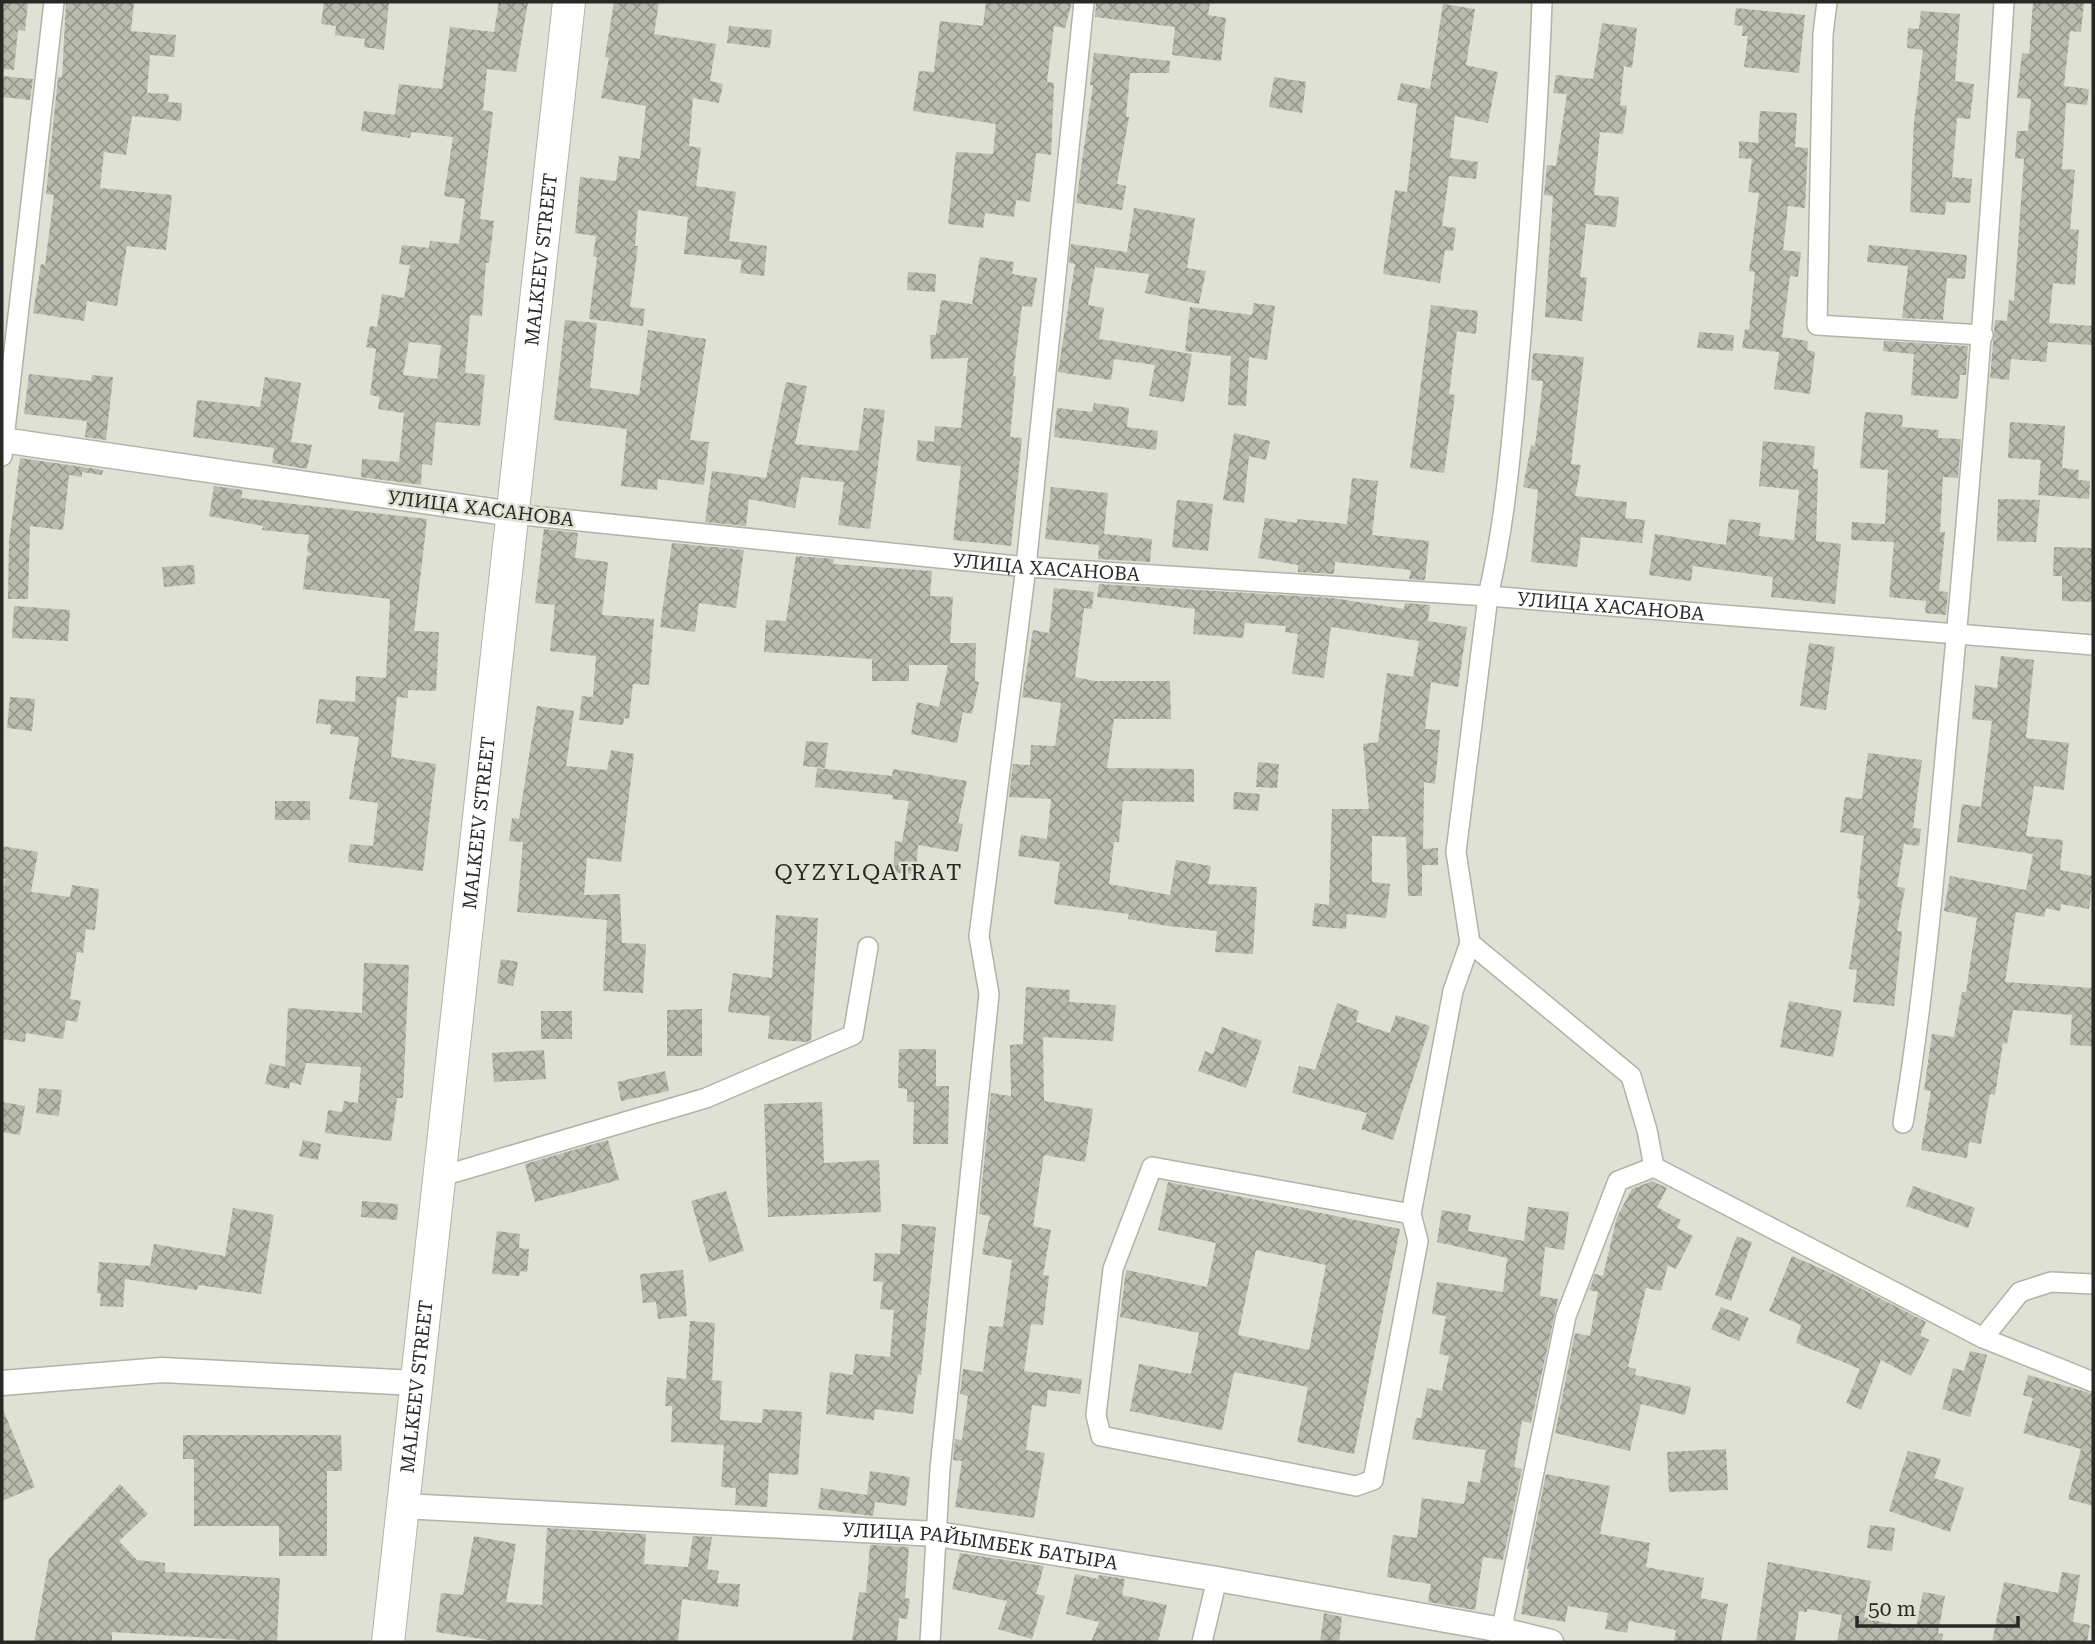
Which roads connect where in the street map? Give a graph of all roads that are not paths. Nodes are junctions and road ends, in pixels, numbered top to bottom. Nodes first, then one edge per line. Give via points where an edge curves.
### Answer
1 (54, 2) edge
2 (569, 2) edge
3 (1084, 2) edge
4 (1542, 2) edge
5 (1827, 2) edge
6 (2004, 2) edge
7 (1983, 335) junction
8 (2, 445) edge
9 (513, 514) junction
10 (1026, 566) junction
11 (1488, 596) junction
12 (1957, 636) junction
13 (2093, 645) edge
14 (1470, 943) junction
15 (869, 947) dead end
16 (1903, 1124) dead end
17 (1654, 1167) junction
18 (439, 1177) junction
19 (1411, 1213) junction
20 (2093, 1284) edge
21 (1983, 1338) junction
22 (2093, 1382) edge
23 (2, 1383) edge
24 (416, 1383) junction
25 (403, 1506) junction
26 (937, 1534) junction
27 (1217, 1579) junction
28 (1500, 1636) edge
29 (388, 1642) edge
30 (930, 1642) edge
31 (1202, 1642) edge
32 (1551, 1642) edge

1 - 8 street
2 - 9 main road, MALKEEV STREET
3 - 10 street
4 - 11 street via 1537,133 1513,431
5 - 7 street via 1817,325
6 - 7 street
7 - 12 street
8 - 9 street, УЛИЦА ХАСАНОВА
9 - 10 street, УЛИЦА ХАСАНОВА
9 - 18 main road, MALKEEV STREET
10 - 11 street, УЛИЦА ХАСАНОВА
10 - 26 street via 979,936 989,994
11 - 12 street, УЛИЦА ХАСАНОВА
11 - 14 street via 1456,852
12 - 13 street, УЛИЦА ХАСАНОВА
12 - 16 street via 1920,1020
14 - 17 street via 1631,1076
14 - 19 street via 1453,991
15 - 18 street via 853,1035 706,1098
17 - 21 street
17 - 28 street via 1618,1181 1566,1316
18 - 24 main road, MALKEEV STREET
19 - 19 street via 1418,1241 1373,1480 1356,1486 1101,1436 1096,1415 1114,1269 1152,1167
20 - 21 street via 2051,1282 2021,1292
21 - 22 street
23 - 24 street via 162,1370
24 - 25 main road, MALKEEV STREET
25 - 26 street, УЛИЦА РАЙЫМБЕК БАТЫРА
25 - 29 main road, MALKEEV STREET
26 - 27 street, УЛИЦА РАЙЫМБЕК БАТЫРА
26 - 30 street
27 - 28 street, УЛИЦА РАЙЫМБЕК БАТЫРА
27 - 31 street
28 - 32 street, УЛИЦА РАЙЫМБЕК БАТЫРА

